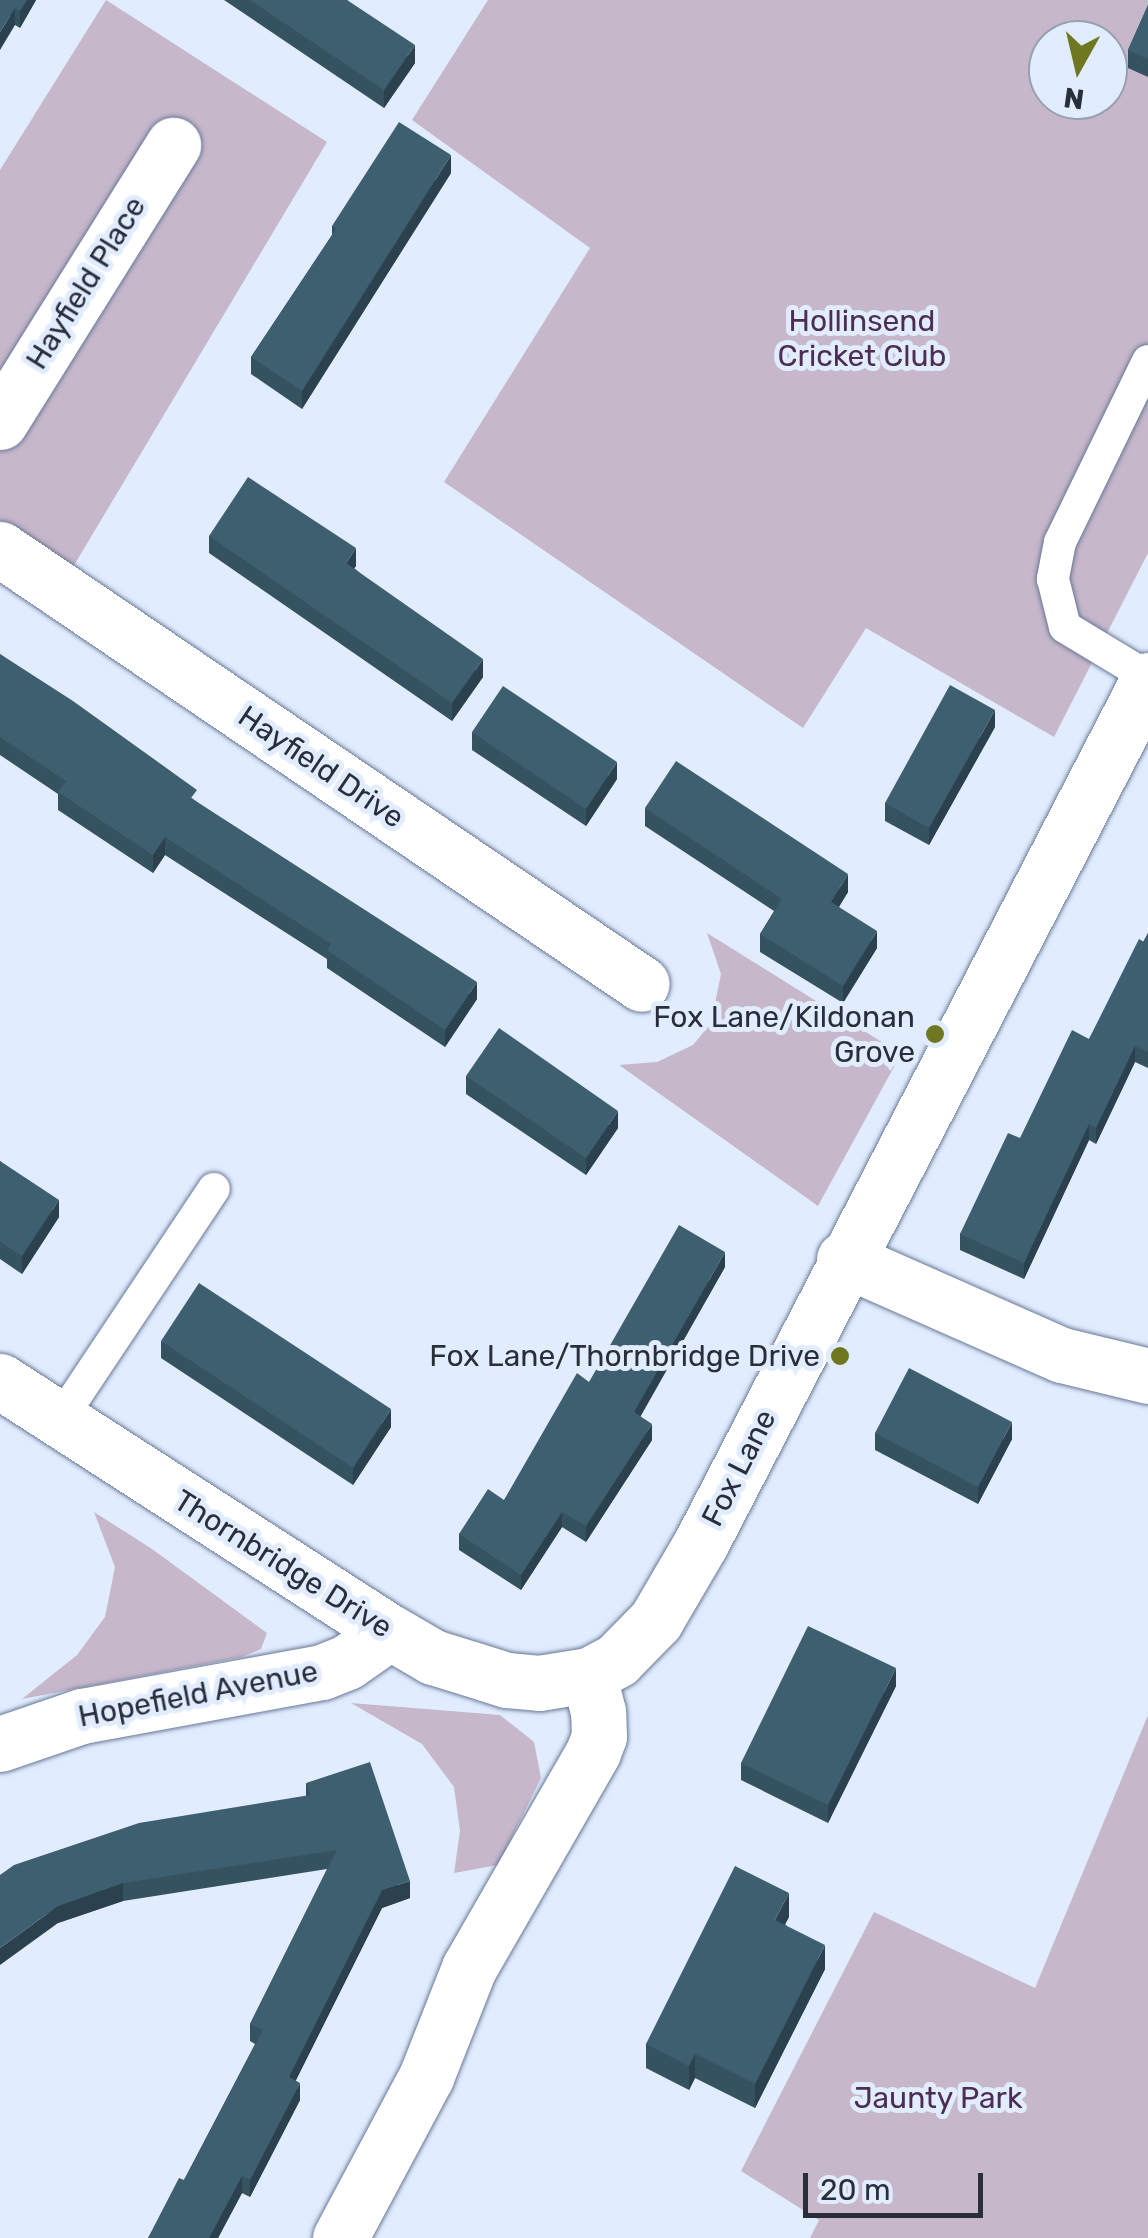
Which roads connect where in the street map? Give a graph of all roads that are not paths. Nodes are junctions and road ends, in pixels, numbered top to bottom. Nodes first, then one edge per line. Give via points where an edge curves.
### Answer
1 (173, 145) dead end
2 (1148, 361) edge
3 (0, 422) edge
4 (0, 549) edge
5 (1148, 679) edge
6 (642, 984) dead end
7 (214, 1188) dead end
8 (844, 1259) junction
9 (1148, 1376) edge
10 (0, 1381) edge
11 (59, 1421) junction
12 (390, 1632) junction
13 (589, 1675) junction
14 (0, 1744) edge
15 (340, 2238) edge

1 - 3 street, Hayfield Place
2 - 5 lane via 1060,542 1053,579 1066,627
4 - 6 street, Hayfield Drive
5 - 8 street, Fox Lane
7 - 11 lane
8 - 9 street via 1062,1355
8 - 13 street, Fox Lane via 656,1620 617,1660
10 - 11 street, Thornbridge Drive
11 - 12 street, Thornbridge Drive
12 - 13 street, Thornbridge Drive via 433,1657 508,1680
12 - 14 street, Hopefield Avenue via 322,1672 82,1716
13 - 15 street via 600,1736 594,1752 469,1968 426,2077

